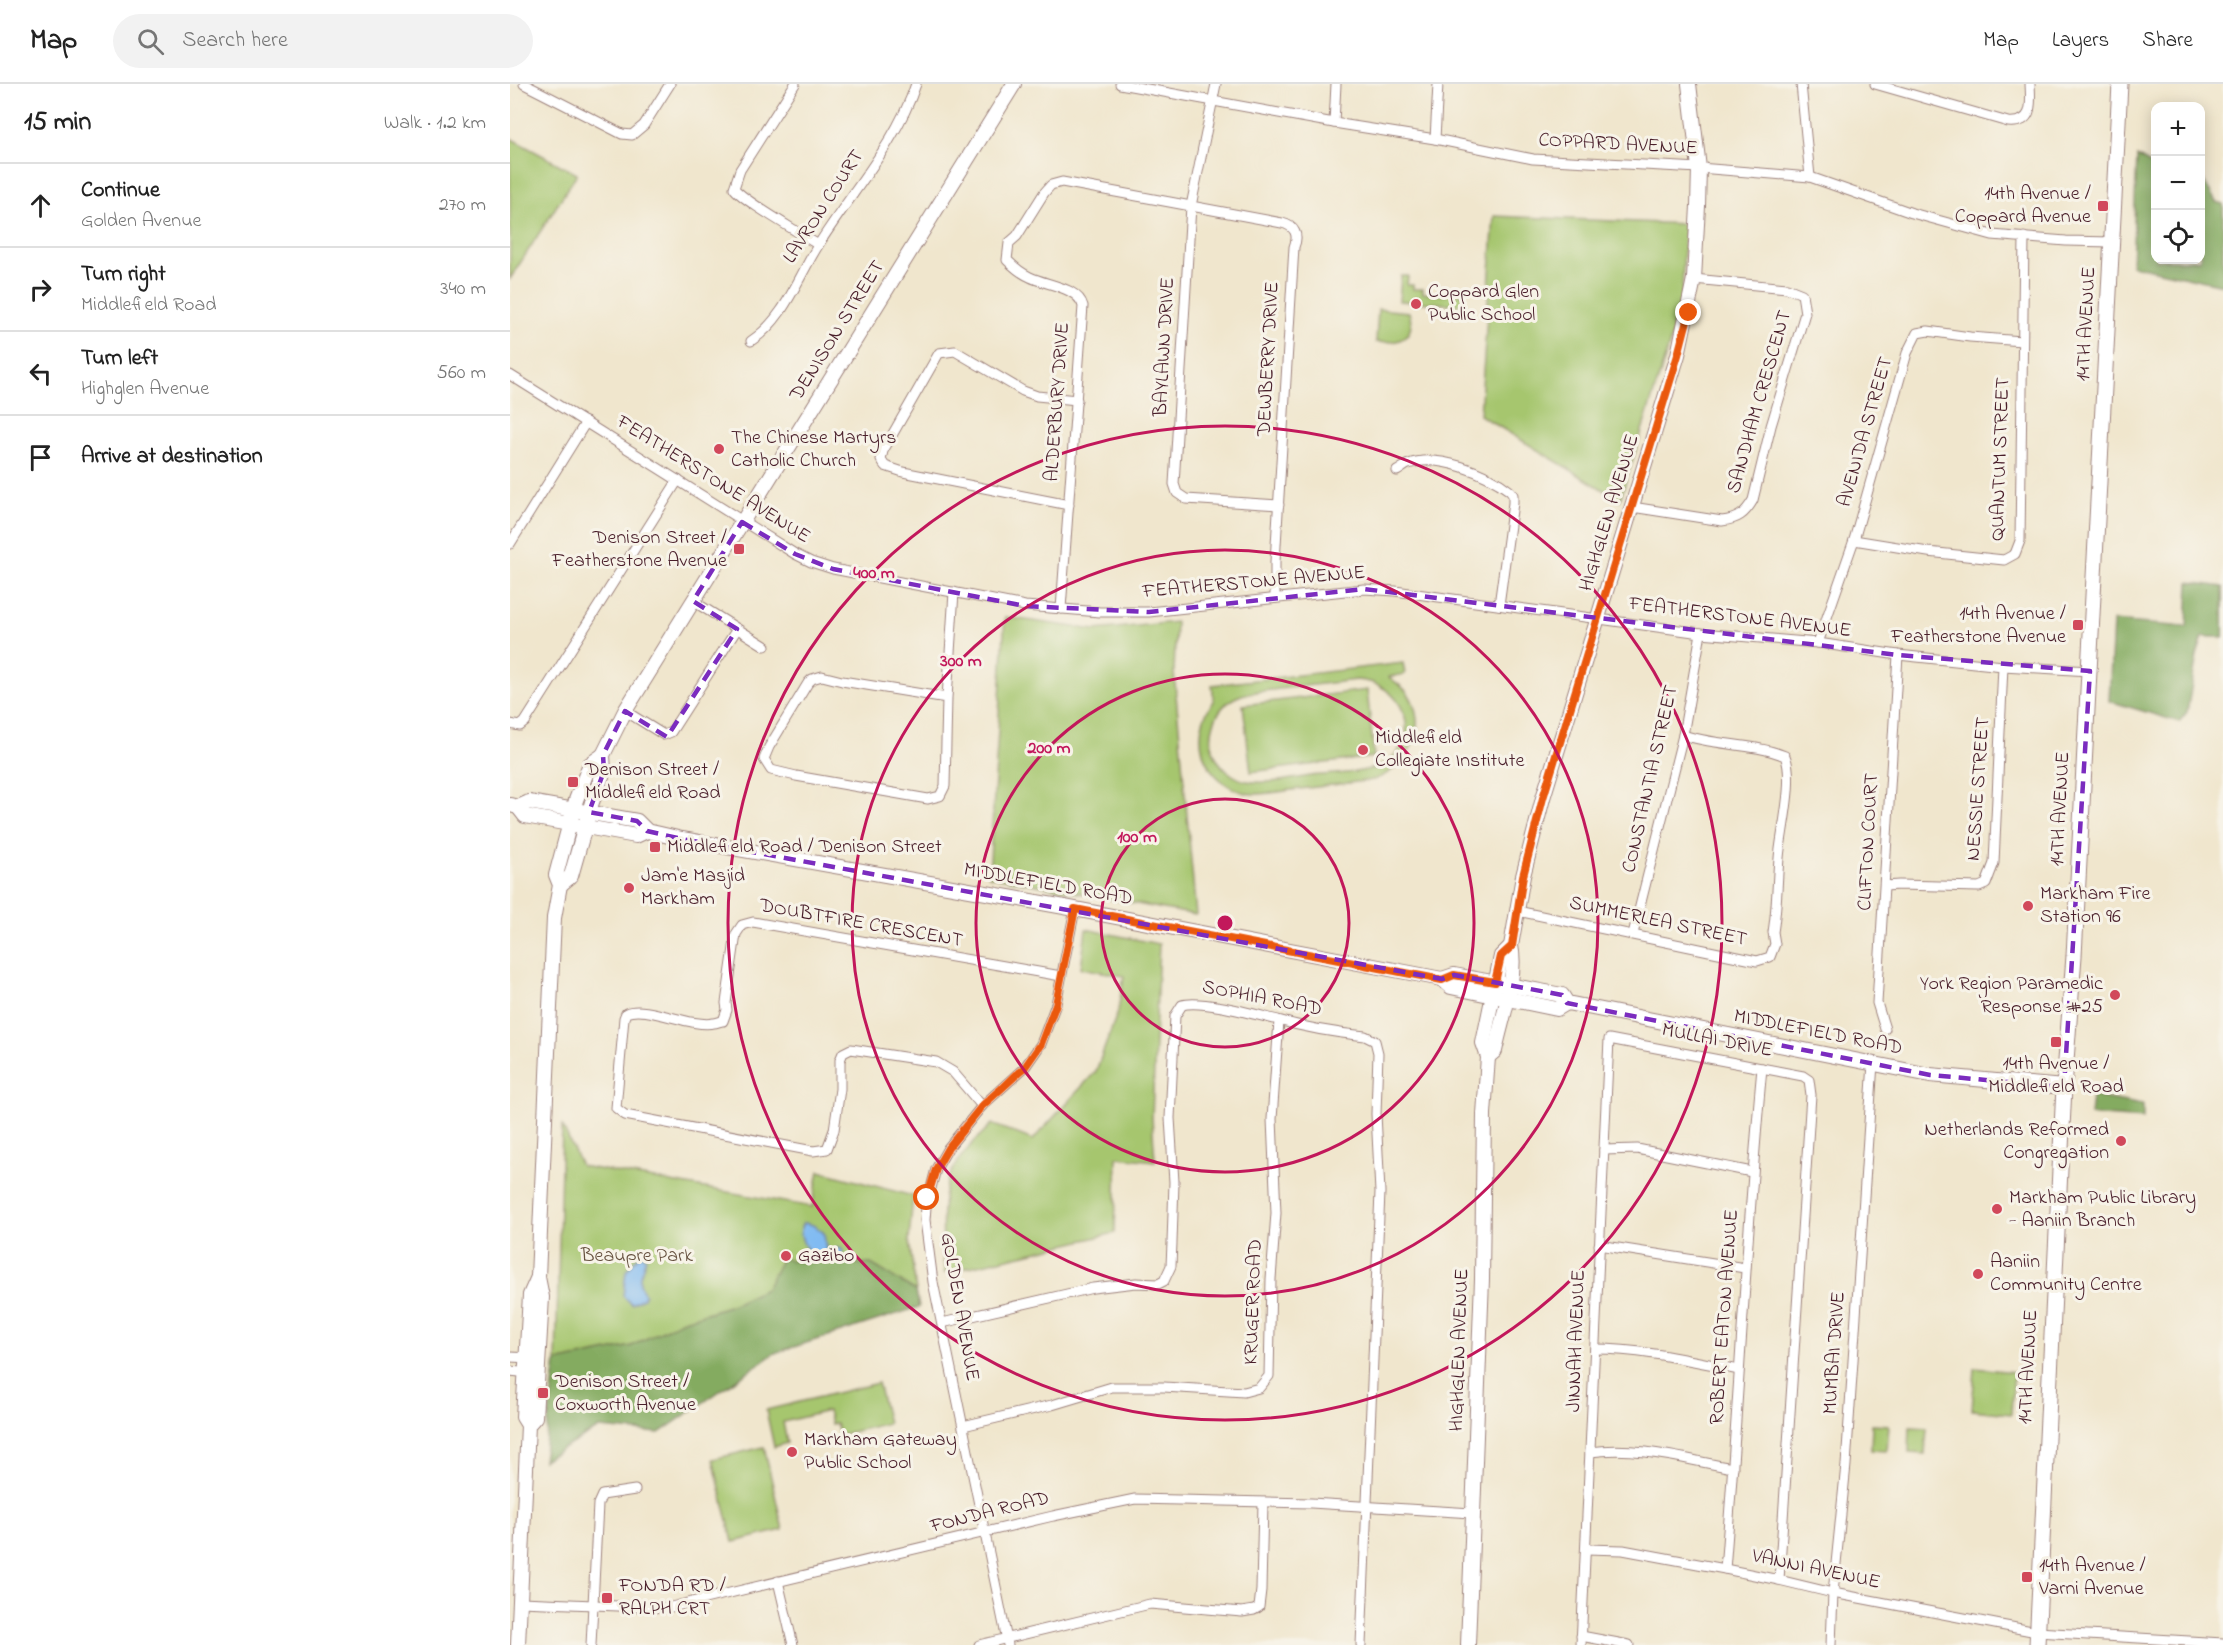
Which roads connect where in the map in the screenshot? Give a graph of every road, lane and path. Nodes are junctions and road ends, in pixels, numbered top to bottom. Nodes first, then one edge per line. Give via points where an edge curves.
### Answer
1 (524, 84) edge
2 (669, 84) edge
3 (795, 84) edge
4 (916, 84) edge
5 (1014, 84) edge
6 (1120, 84) edge
7 (1216, 84) edge
8 (1336, 84) edge
9 (1438, 84) edge
10 (1689, 84) edge
11 (1801, 84) edge
12 (1875, 84) edge
13 (2030, 84) edge
14 (2120, 84) edge
15 (1213, 101) junction
16 (1334, 123) junction
17 (1435, 139) junction
18 (1699, 168) junction
19 (1810, 177) junction
20 (1191, 206) junction
21 (2024, 237) junction
22 (2112, 242) junction
23 (818, 245) junction
24 (1694, 279) junction
25 (751, 341) dead end
26 (2022, 341) junction
27 (510, 375) edge
28 (1077, 400) junction
29 (586, 422) junction
30 (1397, 471) dead end
31 (678, 480) junction
32 (1069, 505) junction
33 (1279, 505) junction
34 (1632, 507) junction
35 (742, 522) junction
36 (1854, 540) junction
37 (510, 544) edge
38 (954, 592) junction
39 (1275, 598) junction
40 (693, 601) junction
41 (1499, 604) junction
42 (1061, 609) junction
43 (1598, 619) junction
44 (737, 629) junction
45 (1701, 633) junction
46 (1818, 643) junction
47 (765, 646) dead end
48 (1898, 655) junction
49 (2003, 666) junction
50 (2090, 671) junction
51 (947, 698) junction
52 (625, 711) junction
53 (510, 724) edge
54 (1683, 735) junction
55 (603, 755) junction
56 (514, 806) edge
57 (574, 809) junction
58 (589, 812) junction
59 (570, 825) junction
60 (584, 828) junction
61 (647, 831) junction
62 (560, 885) junction
63 (1885, 886) junction
64 (1075, 909) junction
65 (1517, 911) junction
66 (1633, 934) junction
67 (1512, 946) junction
68 (1061, 976) junction
69 (1493, 989) junction
70 (1508, 992) junction
71 (1279, 1021) junction
72 (1885, 1029) dead end
73 (1609, 1039) joint
74 (1488, 1057) junction
75 (1873, 1063) junction
76 (1762, 1068) junction
77 (2064, 1087) junction
78 (982, 1106) junction
79 (1604, 1149) junction
80 (1752, 1172) junction
81 (1599, 1245) junction
82 (1745, 1268) junction
83 (942, 1323) junction
84 (1595, 1349) junction
85 (510, 1357) edge
86 (532, 1358) junction
87 (1739, 1370) junction
88 (510, 1371) edge
89 (531, 1373) junction
90 (963, 1426) junction
91 (1590, 1452) junction
92 (1733, 1468) junction
93 (635, 1490) dead end
94 (1263, 1503) junction
95 (1365, 1507) junction
96 (1473, 1513) junction
97 (985, 1533) junction
98 (1586, 1549) junction
99 (1725, 1569) junction
100 (1779, 1580) junction
101 (778, 1581) junction
102 (1833, 1593) junction
103 (521, 1602) junction
104 (593, 1605) junction
105 (2037, 1639) edge
106 (1581, 1640) edge
107 (1007, 1642) edge
108 (2223, 1643) edge
109 (518, 1645) edge
110 (591, 1645) edge
111 (793, 1645) edge
112 (979, 1645) edge
113 (1361, 1645) edge
114 (1467, 1645) edge
115 (1629, 1645) edge
116 (1831, 1645) edge

1 - 2 street via 622,134 632,135 644,125
3 - 23 street via 740,170 734,188
4 - 23 street, LAVRON COURT via 899,122
5 - 35 street, DENISON STREET
6 - 15 street, COPPARD AVENUE
7 - 15 street, BAYLAWN DRIVE
8 - 16 street
9 - 17 street
10 - 18 street, HIGHGLEN AVENUE
11 - 19 street
12 - 13 street via 2016,123 2031,109
14 - 22 main road, 14TH AVENUE
15 - 16 street, COPPARD AVENUE
15 - 20 street, BAYLAWN DRIVE
16 - 17 street, COPPARD AVENUE
17 - 18 street, COPPARD AVENUE via 1533,159
18 - 19 street, COPPARD AVENUE
18 - 24 street, HIGHGLEN AVENUE
19 - 21 street, COPPARD AVENUE via 1933,219 1992,235
20 - 28 street, ALDERBURY DRIVE via 1056,182 1010,243 1007,260 1015,269 1073,292 1082,300
20 - 33 street, DEWBERRY DRIVE via 1291,225 1295,231
20 - 33 street, BAYLAWN DRIVE via 1174,484 1177,493 1186,499
21 - 22 street, COPPARD AVENUE
21 - 26 street, QUANTUM STREET
22 - 50 main road, 14TH AVENUE
23 - 25 street, LAVRON COURT via 790,296 764,332
24 - 34 street, HIGHGLEN AVENUE via 1678,355
24 - 34 street, SANDHAM CRESCENT via 1787,288 1802,294 1805,313 1748,510 1736,519 1722,521
26 - 36 street, AVENIDA STREET via 1917,333 1907,353
26 - 36 street, QUANTUM STREET via 2020,541 2015,554 2004,560
27 - 29 street, FEATHERSTONE AVENUE
28 - 32 street, ALDERBURY DRIVE
28 - 32 street via 1037,396 955,351 939,353 881,460 885,466 903,472
29 - 31 street, FEATHERSTONE AVENUE
29 - 37 street
30 - 41 street via 1410,463 1450,462 1481,473 1510,491 1513,503
31 - 35 street, FEATHERSTONE AVENUE
31 - 53 street via 525,722 520,726
32 - 42 street, ALDERBURY DRIVE
33 - 39 street, DEWBERRY DRIVE
34 - 43 street, HIGHGLEN AVENUE
35 - 38 street, FEATHERSTONE AVENUE via 811,562
35 - 40 street, DENISON STREET
36 - 46 street, AVENIDA STREET
38 - 42 street, FEATHERSTONE AVENUE
38 - 51 street
39 - 41 street, FEATHERSTONE AVENUE via 1364,589
39 - 42 street, FEATHERSTONE AVENUE via 1149,612
40 - 44 street
40 - 52 street, DENISON STREET
41 - 43 street, FEATHERSTONE AVENUE
43 - 45 street, FEATHERSTONE AVENUE
43 - 65 street, HIGHGLEN AVENUE via 1543,798
44 - 47 street
44 - 52 street via 671,732 664,735
45 - 46 street, FEATHERSTONE AVENUE
45 - 54 street, CONSTANTIA STREET
46 - 48 street, FEATHERSTONE AVENUE
48 - 49 street, FEATHERSTONE AVENUE
48 - 63 street, CLIFTON COURT
49 - 50 street, FEATHERSTONE AVENUE
49 - 63 street, NESSIE STREET via 1997,841 1991,875 1979,887
50 - 77 main road, 14TH AVENUE
51 - 51 street via 816,677 808,684 764,759 771,770 779,773 936,799 945,786
52 - 55 street, DENISON STREET
54 - 66 street, CONSTANTIA STREET
54 - 66 street, SUMMERLEA STREET via 1762,748 1785,756 1789,782 1779,858 1775,944 1770,957 1757,961
55 - 57 street, DENISON STREET via 590,764
55 - 58 street, DENISON STREET via 604,771
56 - 57 street, MIDDLEFIELD ROAD via 529,802
56 - 59 street, MIDDLEFIELD ROAD via 525,816
57 - 58 street, MIDDLEFIELD ROAD
57 - 59 street, DENISON STREET
58 - 60 street, DENISON STREET
58 - 61 street, MIDDLEFIELD ROAD via 638,821
59 - 60 street, MIDDLEFIELD ROAD
59 - 62 street, DENISON STREET via 556,875
60 - 61 street, MIDDLEFIELD ROAD via 636,836
60 - 62 street, DENISON STREET via 571,876
61 - 64 street, MIDDLEFIELD ROAD
62 - 86 street, DENISON STREET via 554,918 538,1277 530,1295
63 - 72 street, CLIFTON COURT via 1876,1003
64 - 68 street, GOLDEN AVENUE
64 - 69 street, MIDDLEFIELD ROAD via 1442,980 1451,987
65 - 66 street, SUMMERLEA STREET
65 - 67 street, HIGHGLEN AVENUE
67 - 69 street, HIGHGLEN AVENUE via 1501,956
67 - 70 street, HIGHGLEN AVENUE
68 - 78 street, GOLDEN AVENUE via 1056,1004 1041,1044 1025,1067
68 - 78 street, DOUBTFIRE CRESCENT via 753,922 742,925 736,934 728,1010 723,1021 698,1022 638,1010 626,1013 624,1018 616,1108 625,1114 813,1151 827,1149 839,1099 840,1060 851,1049 936,1062 954,1072
69 - 70 street, MIDDLEFIELD ROAD
69 - 74 street, HIGHGLEN AVENUE via 1483,1043
70 - 74 street, HIGHGLEN AVENUE via 1495,1051
70 - 75 street, MIDDLEFIELD ROAD via 1562,995 1567,1003
71 - 83 street, SOPHIA ROAD via 1198,1004 1185,1004 1177,1010 1170,1119 1174,1182 1171,1266 1164,1281 1093,1288
71 - 90 street, KRUGER ROAD via 1272,1119 1276,1212 1268,1381 1244,1392 1112,1387
71 - 95 street, SOPHIA ROAD via 1365,1036 1378,1047 1379,1203
73 - 76 street, MULLAI DRIVE
73 - 79 street, JINNAH AVENUE
74 - 96 street, HIGHGLEN AVENUE
75 - 77 street, MIDDLEFIELD ROAD via 1930,1075
75 - 102 street, MUMBAI DRIVE via 1846,1465
76 - 80 street, ROBERT EATON AVENUE
76 - 100 street, MULLAI DRIVE via 1803,1076 1809,1080 1810,1088
77 - 105 main road, 14TH AVENUE
78 - 83 street, GOLDEN AVENUE via 948,1148 927,1198 927,1238
79 - 80 street via 1637,1149
79 - 81 street, JINNAH AVENUE
80 - 82 street, ROBERT EATON AVENUE
81 - 82 street
81 - 84 street, JINNAH AVENUE
82 - 87 street, ROBERT EATON AVENUE
83 - 90 street, GOLDEN AVENUE
84 - 87 street via 1658,1355
84 - 91 street, JINNAH AVENUE
85 - 86 street
86 - 89 street, DENISON STREET
87 - 92 street, ROBERT EATON AVENUE
88 - 89 street
89 - 103 street, DENISON STREET via 535,1417 528,1425
90 - 97 street, GOLDEN AVENUE
91 - 92 street via 1645,1452
91 - 98 street, JINNAH AVENUE
92 - 99 street, ROBERT EATON AVENUE
93 - 104 street via 602,1495 598,1504
94 - 95 street, FONDA ROAD
94 - 97 street, FONDA ROAD via 1135,1499
94 - 107 street via 1261,1590 1254,1610 1150,1604
95 - 96 street, FONDA ROAD
95 - 113 street, SOPHIA ROAD
96 - 114 street, HIGHGLEN AVENUE
97 - 101 street, FONDA ROAD
97 - 107 street, GOLDEN AVENUE
98 - 99 street, VANNI AVENUE via 1623,1550
98 - 106 street, JINNAH AVENUE
99 - 100 street, VANNI AVENUE
100 - 102 street, VANNI AVENUE
101 - 104 street, FONDA ROAD via 667,1608
101 - 111 street
102 - 105 street, VANNI AVENUE
102 - 116 street, MUMBAI DRIVE
103 - 104 street, FONDA ROAD
103 - 109 street, DENISON STREET
104 - 110 street
105 - 108 street, VANNI AVENUE
106 - 115 street
107 - 112 street

